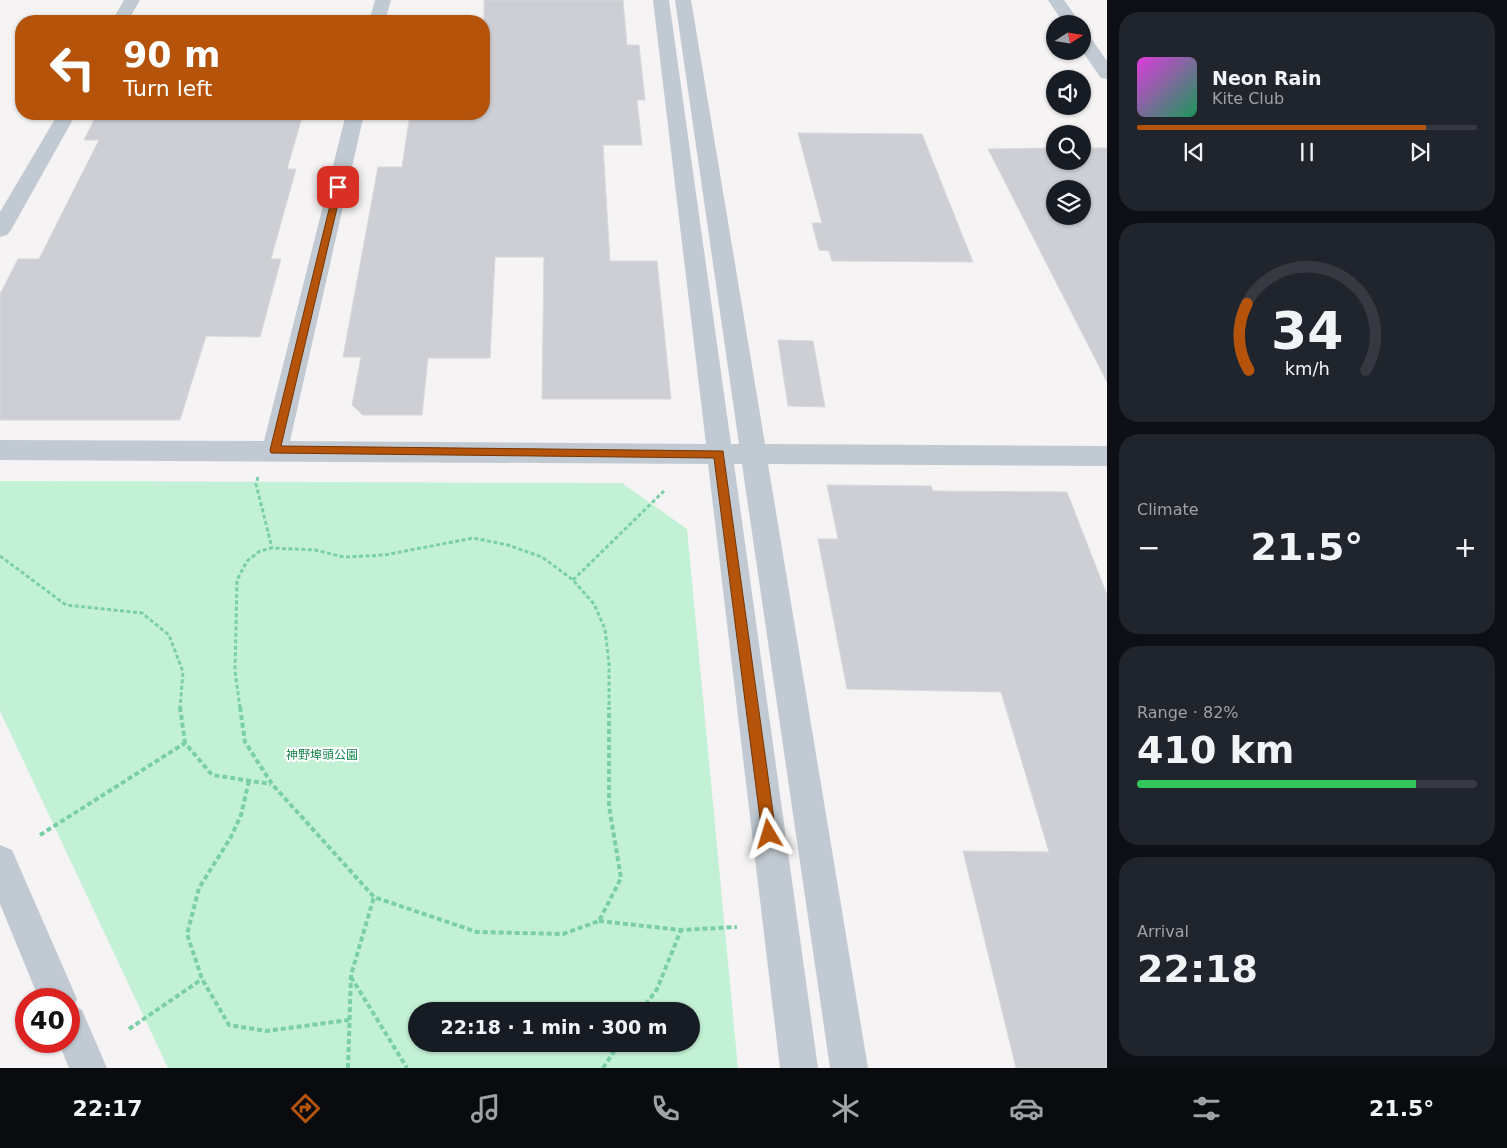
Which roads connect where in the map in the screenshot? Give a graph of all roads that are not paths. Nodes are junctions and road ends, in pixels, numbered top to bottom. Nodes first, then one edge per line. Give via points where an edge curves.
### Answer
1 (132, 0) edge
2 (383, 0) edge
3 (661, 0) edge
4 (682, 0) edge
5 (1056, 0) edge
6 (123, 15) edge
7 (379, 15) edge
8 (1066, 15) edge
9 (1091, 51) edge
10 (1107, 74) edge
11 (64, 120) edge
12 (354, 120) edge
13 (0, 230) edge
14 (0, 450) edge
15 (275, 450) junction
16 (719, 454) junction
17 (752, 455) junction
18 (1107, 456) edge
19 (0, 862) edge
20 (53, 988) edge
21 (80, 1049) edge
22 (88, 1068) edge
23 (799, 1068) edge
24 (849, 1068) edge

1 - 6 street
2 - 7 street
3 - 16 street
4 - 17 street
5 - 8 street
9 - 10 street
11 - 13 street
12 - 15 street
14 - 15 street
15 - 16 street
16 - 17 street
16 - 23 street
17 - 18 street
17 - 24 street
19 - 20 street
21 - 22 street

